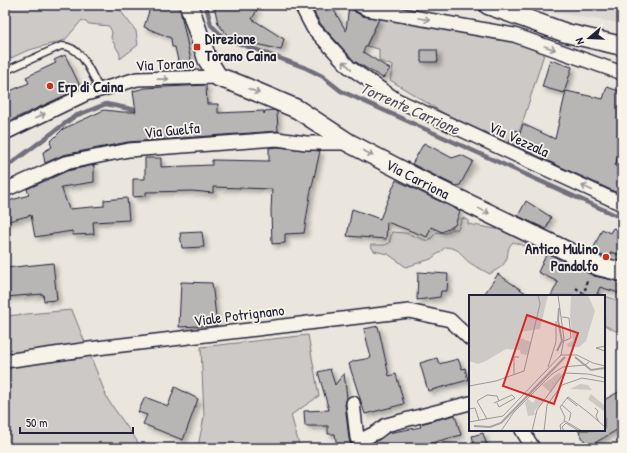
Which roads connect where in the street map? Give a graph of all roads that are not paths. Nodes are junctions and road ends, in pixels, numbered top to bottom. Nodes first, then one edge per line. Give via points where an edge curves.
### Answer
1 (189, 5) edge
2 (301, 5) edge
3 (359, 5) edge
4 (488, 5) edge
5 (622, 46) edge
6 (5, 71) edge
7 (622, 73) edge
8 (218, 77) junction
9 (100, 90) junction
10 (5, 133) edge
11 (349, 143) junction
12 (5, 190) edge
13 (622, 204) edge
14 (622, 272) edge
15 (469, 338) edge
16 (5, 361) edge
17 (352, 403) dead end
18 (469, 403) edge
19 (523, 431) edge
20 (533, 448) edge

1 - 8 main road via 207,59
13 -> 2 street, Via Vezzala via 397,100 349,68 312,28
3 -> 7 street via 367,9 514,35
4 - 5 main road via 566,33
6 - 9 lane via 68,45 79,54
9 -> 8 street, Via Torano via 137,79
8 -> 11 main road, Via Carriona via 297,109
10 -> 9 street, Via Torano via 86,94
11 - 12 street, Via Guelfa via 306,143 277,139 129,150 65,163
11 -> 14 main road, Via Carriona via 598,266
15 - 16 street, Viale Potrignano via 450,320 409,311
17 - 18 street via 357,438 361,440 386,425
19 - 20 street

